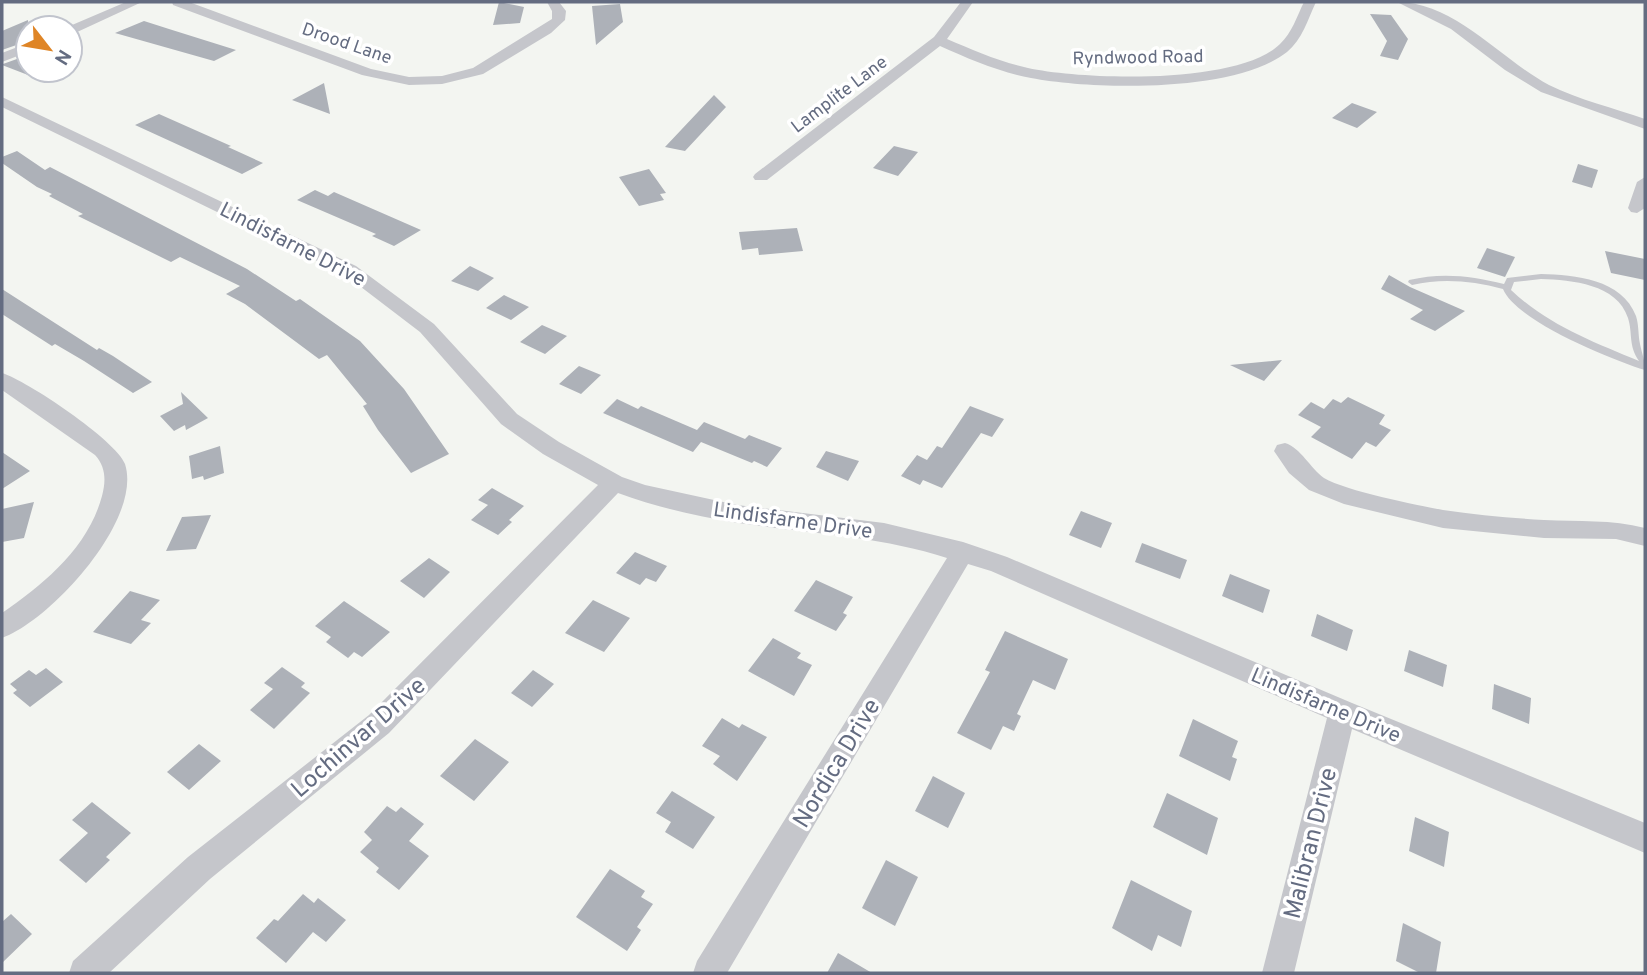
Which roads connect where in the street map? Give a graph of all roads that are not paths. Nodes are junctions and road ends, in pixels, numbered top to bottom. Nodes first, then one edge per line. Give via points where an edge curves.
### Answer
1 (136, 2) edge
2 (178, 2) edge
3 (553, 2) edge
4 (967, 2) edge
5 (1310, 2) edge
6 (1403, 2) edge
7 (84, 24) edge
8 (939, 40) junction
9 (2, 101) edge
10 (1645, 124) edge
11 (761, 177) dead end
12 (1645, 183) edge
13 (1637, 208) dead end
14 (1412, 282) dead end
15 (1508, 288) junction
16 (1645, 365) edge
17 (2, 380) edge
18 (1285, 451) dead end
19 (614, 483) junction
20 (1645, 537) edge
21 (963, 552) junction
22 (2, 627) edge
23 (1342, 712) junction
24 (1645, 838) edge
25 (85, 973) edge
26 (709, 973) edge
27 (1278, 973) edge

1 - 7 street
2 - 3 street, Drood Lane via 367,72 409,81 442,80 487,67 558,20 559,10
4 - 8 street, Lamplite Lane
5 - 8 street, Ryndwood Road via 1280,52 1233,71 1197,78 1050,76 1015,69
6 - 10 street via 1456,26 1546,89
8 - 11 street, Lamplite Lane
9 - 19 street, Lindisfarne Drive via 361,277 427,328 509,419
12 - 13 street
14 - 15 lane via 1436,276
15 - 16 lane via 1531,313
15 - 16 lane via 1510,280 1531,275 1611,290 1632,316 1633,340
17 - 22 street via 95,444 110,458 115,480 102,526 76,566
18 - 20 street via 1317,484 1443,519 1616,530
19 - 21 street, Lindisfarne Drive via 737,514 884,532
19 - 25 street, Lochinvar Drive via 379,724 199,868
21 - 23 street, Lindisfarne Drive
21 - 26 street, Nordica Drive
23 - 24 street, Lindisfarne Drive
23 - 27 street, Malibran Drive

